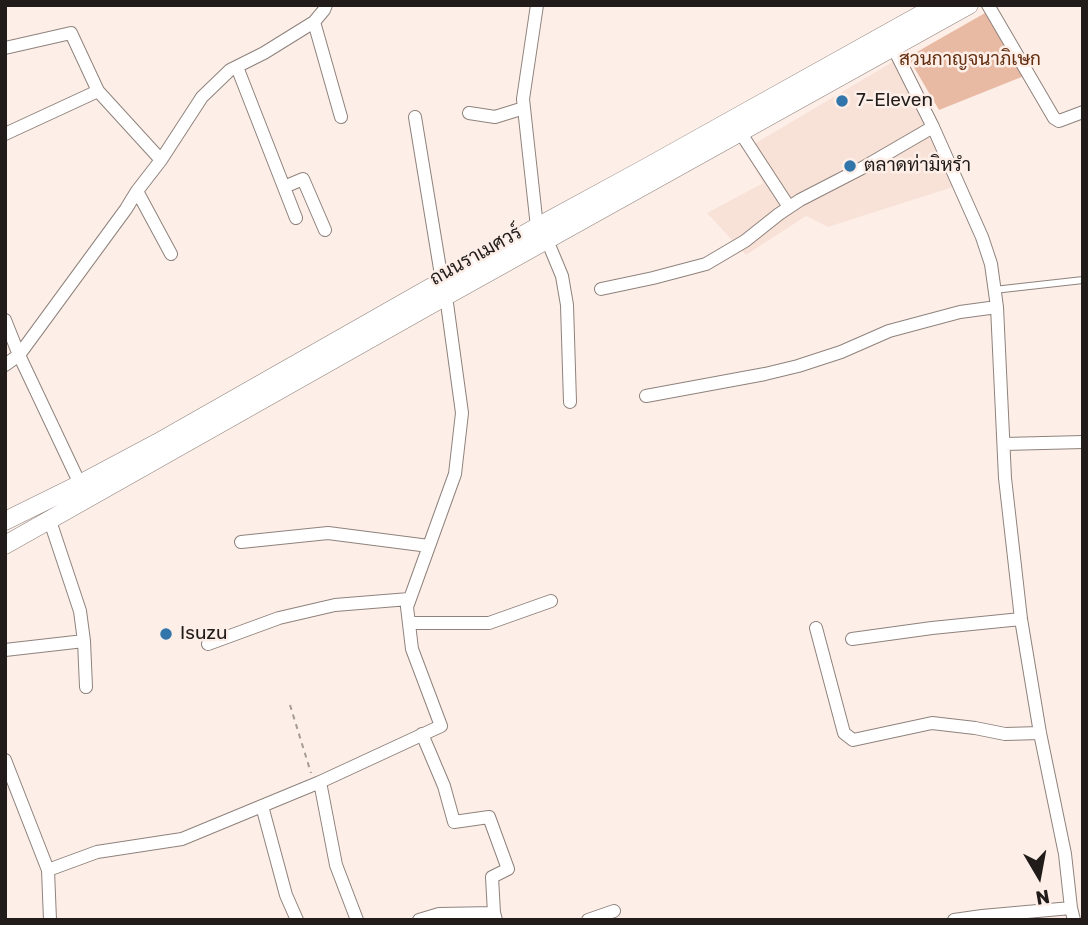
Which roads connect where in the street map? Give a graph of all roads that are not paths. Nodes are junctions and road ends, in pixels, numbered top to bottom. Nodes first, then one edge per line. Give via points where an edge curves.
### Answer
1 (326, 5) edge
2 (537, 5) edge
3 (969, 5) edge
4 (988, 5) edge
5 (926, 8) edge
6 (314, 22) junction
7 (893, 47) junction
8 (5, 48) edge
9 (237, 67) junction
10 (98, 91) junction
11 (524, 108) junction
12 (1083, 112) edge
13 (469, 113) dead end
14 (341, 117) dead end
15 (415, 117) dead end
16 (933, 127) junction
17 (740, 132) junction
18 (5, 134) edge
19 (161, 160) junction
20 (284, 187) junction
21 (137, 191) junction
22 (789, 207) junction
23 (296, 218) dead end
24 (325, 230) dead end
25 (542, 234) junction
26 (171, 254) dead end
27 (1083, 280) edge
28 (444, 289) junction
29 (601, 289) dead end
30 (995, 290) junction
31 (997, 307) junction
32 (5, 320) edge
33 (19, 355) junction
34 (5, 365) edge
35 (646, 396) dead end
36 (570, 402) dead end
37 (1083, 442) edge
38 (1004, 444) junction
39 (87, 489) junction
40 (5, 521) edge
41 (50, 521) junction
42 (242, 542) dead end
43 (5, 545) edge
44 (429, 546) junction
45 (410, 599) junction
46 (551, 601) dead end
47 (1021, 619) junction
48 (409, 623) junction
49 (816, 628) dead end
50 (852, 639) dead end
51 (84, 641) junction
52 (208, 644) dead end
53 (5, 650) edge
54 (86, 687) dead end
55 (1040, 733) junction
56 (422, 734) junction
57 (5, 760) edge
58 (317, 783) junction
59 (262, 806) junction
60 (48, 870) junction
61 (614, 911) dead end
62 (1072, 914) edge
63 (495, 917) edge
64 (50, 920) edge
65 (297, 920) edge
66 (356, 920) edge
67 (419, 920) edge
68 (588, 920) edge
69 (954, 920) edge

1 - 6 street
2 - 11 street
3 - 7 main road, ถนนราเมศวร์
4 - 12 street via 1054,118 1059,121
5 - 25 main road, ถนนราเมศวร์
6 - 9 street
6 - 14 street
7 - 16 street
7 - 17 main road, ถนนราเมศวร์
8 - 10 street via 71,33
9 - 19 street via 202,97
9 - 20 street
10 - 18 street
10 - 19 street
11 - 13 street via 495,117
11 - 25 street
15 - 28 street
16 - 22 street
16 - 30 street via 982,237
17 - 22 street
17 - 25 main road, ถนนราเมศวร์
19 - 21 street
20 - 23 street
20 - 24 street via 303,179
21 - 26 street
21 - 33 street
22 - 29 street via 706,264
25 - 28 main road, ถนนราเมศวร์
25 - 36 street via 562,276 567,306
27 - 30 lane
28 - 39 main road, ถนนราเมศวร์
28 - 44 street via 462,413 456,474
30 - 31 street
31 - 35 street via 889,331 798,366
31 - 38 street
32 - 33 street
33 - 34 street
33 - 39 street
37 - 38 street
38 - 47 street
39 - 40 main road, ถนนราเมศวร์
39 - 41 main road, ถนนราเมศวร์
41 - 43 main road, ถนนราเมศวร์
41 - 51 street via 80,611
42 - 44 street via 328,533
44 - 45 street
45 - 48 street
45 - 52 street via 335,605 279,618
46 - 48 street via 489,623
47 - 50 street
47 - 55 street
48 - 56 street via 412,649 441,726
49 - 55 street via 844,733 853,740 932,723 1005,734
51 - 53 street
51 - 54 street
55 - 62 street via 1065,854
56 - 58 street
56 - 63 street via 454,822 489,817 508,869 492,877
57 - 60 street
58 - 59 street
58 - 66 street via 336,865
59 - 60 street via 183,839 97,852
59 - 65 street
60 - 64 street
61 - 68 street
62 - 69 street
63 - 67 street via 439,914

